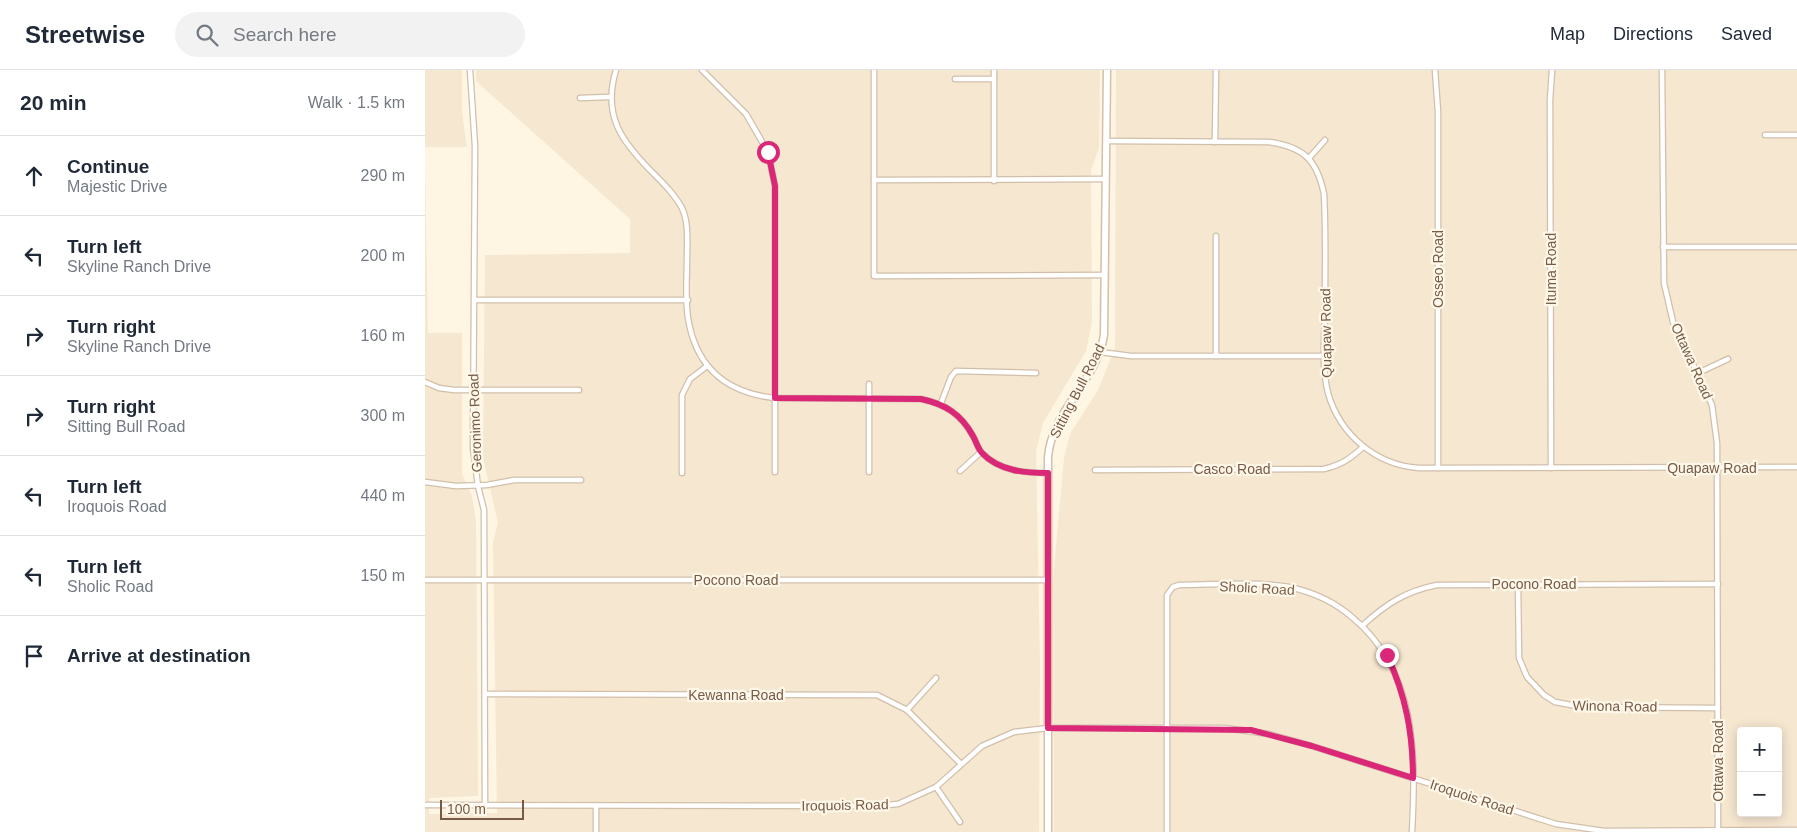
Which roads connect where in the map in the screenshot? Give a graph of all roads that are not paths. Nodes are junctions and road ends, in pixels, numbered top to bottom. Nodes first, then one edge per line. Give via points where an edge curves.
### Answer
1 (470, 70) edge
2 (616, 70) edge
3 (702, 70) edge
4 (874, 70) edge
5 (994, 70) edge
6 (1107, 70) edge
7 (1216, 70) edge
8 (1435, 70) edge
9 (1552, 70) edge
10 (1663, 70) edge
11 (955, 78) dead end
12 (994, 79) junction
13 (609, 97) junction
14 (580, 98) dead end
15 (1765, 135) dead end
16 (1797, 135) edge
17 (1325, 140) dead end
18 (1107, 141) junction
19 (1215, 142) junction
20 (1309, 158) junction
21 (1105, 179) junction
22 (874, 180) junction
23 (994, 181) junction
24 (1216, 236) dead end
25 (1663, 247) junction
26 (1797, 247) edge
27 (1105, 275) junction
28 (475, 300) junction
29 (687, 300) junction
30 (1100, 352) junction
31 (1215, 356) junction
32 (1325, 356) junction
33 (1728, 359) dead end
34 (707, 366) junction
35 (1037, 373) dead end
36 (1698, 373) junction
37 (425, 382) edge
38 (869, 384) dead end
39 (474, 390) junction
40 (579, 390) dead end
41 (775, 398) junction
42 (869, 398) junction
43 (941, 403) junction
44 (1363, 447) junction
45 (981, 452) junction
46 (1797, 467) edge
47 (1438, 468) junction
48 (1551, 468) junction
49 (1718, 468) junction
50 (1095, 470) dead end
51 (959, 471) dead end
52 (775, 472) dead end
53 (869, 472) dead end
54 (682, 473) dead end
55 (1048, 473) junction
56 (581, 480) dead end
57 (425, 482) edge
58 (478, 486) junction
59 (425, 580) edge
60 (485, 580) junction
61 (1048, 580) junction
62 (1518, 584) junction
63 (1718, 584) junction
64 (1363, 625) junction
65 (936, 678) dead end
66 (485, 694) junction
67 (1718, 708) junction
68 (907, 710) junction
69 (1048, 728) junction
70 (1167, 728) junction
71 (961, 764) junction
72 (1413, 778) junction
73 (936, 787) junction
74 (425, 805) edge
75 (485, 806) junction
76 (596, 806) junction
77 (960, 822) dead end
78 (1797, 830) edge
79 (1718, 831) edge
80 (596, 832) edge
81 (1048, 832) edge
82 (1167, 832) edge
83 (1412, 832) edge

1 - 28 street, Geronimo Road via 475,146
2 - 13 street
3 - 41 street via 746,114 768,152 775,186
4 - 22 street
5 - 12 street
6 - 18 street, Sitting Bull Road
7 - 19 street
8 - 47 street, Osseo Road via 1438,112
9 - 48 street, Ituma Road
10 - 25 street, Ottawa Road
11 - 12 street
12 - 23 street
13 - 14 street
13 - 29 street via 618,130 635,156 671,191 683,210 687,229
15 - 16 street
17 - 20 street
18 - 19 street
18 - 21 street, Sitting Bull Road
19 - 20 street via 1281,144 1298,149
20 - 32 street, Quapaw Road via 1317,169 1324,194
21 - 23 street
21 - 27 street, Sitting Bull Road
22 - 23 street
22 - 27 street via 874,276
24 - 31 street
25 - 26 street
25 - 36 street, Ottawa Road via 1668,304 1673,322
27 - 30 street, Sitting Bull Road via 1105,325
28 - 29 street
28 - 39 street, Geronimo Road
29 - 34 street via 693,340
30 - 31 street via 1131,356
30 - 55 street, Sitting Bull Road via 1054,429 1049,447
31 - 32 street
32 - 44 street, Quapaw Road via 1333,408 1351,436
33 - 36 street
34 - 41 street via 724,382 753,395
34 - 54 street via 690,379 682,395
35 - 43 street via 956,371
36 - 49 street, Ottawa Road via 1712,406
37 - 39 street via 439,388
38 - 42 street
39 - 40 street
39 - 58 street, Geronimo Road via 473,448
41 - 42 street
41 - 52 street
42 - 43 street via 921,399
42 - 53 street
43 - 45 street via 958,416
44 - 47 street, Quapaw Road via 1390,463 1404,467
44 - 50 street, Casco Road via 1338,466 1324,469
45 - 51 street
45 - 55 street via 994,463 1014,470
46 - 49 street, Quapaw Road
47 - 48 street, Quapaw Road
48 - 49 street, Quapaw Road
49 - 63 street, Ottawa Road
55 - 61 street, Sitting Bull Road
56 - 58 street via 514,480
57 - 58 street
58 - 60 street, Geronimo Road via 484,510
59 - 60 street, Pocono Road
60 - 61 street, Pocono Road
60 - 66 street, Geronimo Road
61 - 69 street, Sitting Bull Road
62 - 63 street, Pocono Road
62 - 64 street, Pocono Road via 1455,584 1416,589 1384,606
62 - 67 street, Winona Road via 1519,658 1527,677 1555,702 1582,708
63 - 67 street, Ottawa Road
64 - 70 street, Sholic Road via 1321,597 1289,587 1173,587 1167,595
64 - 72 street, Sholic Road via 1387,655 1401,688 1411,732
65 - 68 street
66 - 68 street, Kewanna Road via 877,695
66 - 75 street, Geronimo Road
67 - 79 street, Ottawa Road
68 - 71 street, Kewanna Road
69 - 70 street, Iroquois Road
69 - 71 street, Iroquois Road via 997,738
69 - 81 street, Sitting Bull Road
70 - 72 street, Iroquois Road via 1225,728 1269,734
70 - 82 street
71 - 73 street, Iroquois Road
72 - 79 street, Iroquois Road via 1577,828
72 - 83 street, Sholic Road
73 - 76 street, Iroquois Road via 898,804 876,806
73 - 77 street
74 - 75 street, Iroquois Road
75 - 76 street, Iroquois Road
76 - 80 street
78 - 79 street, Iroquois Road

